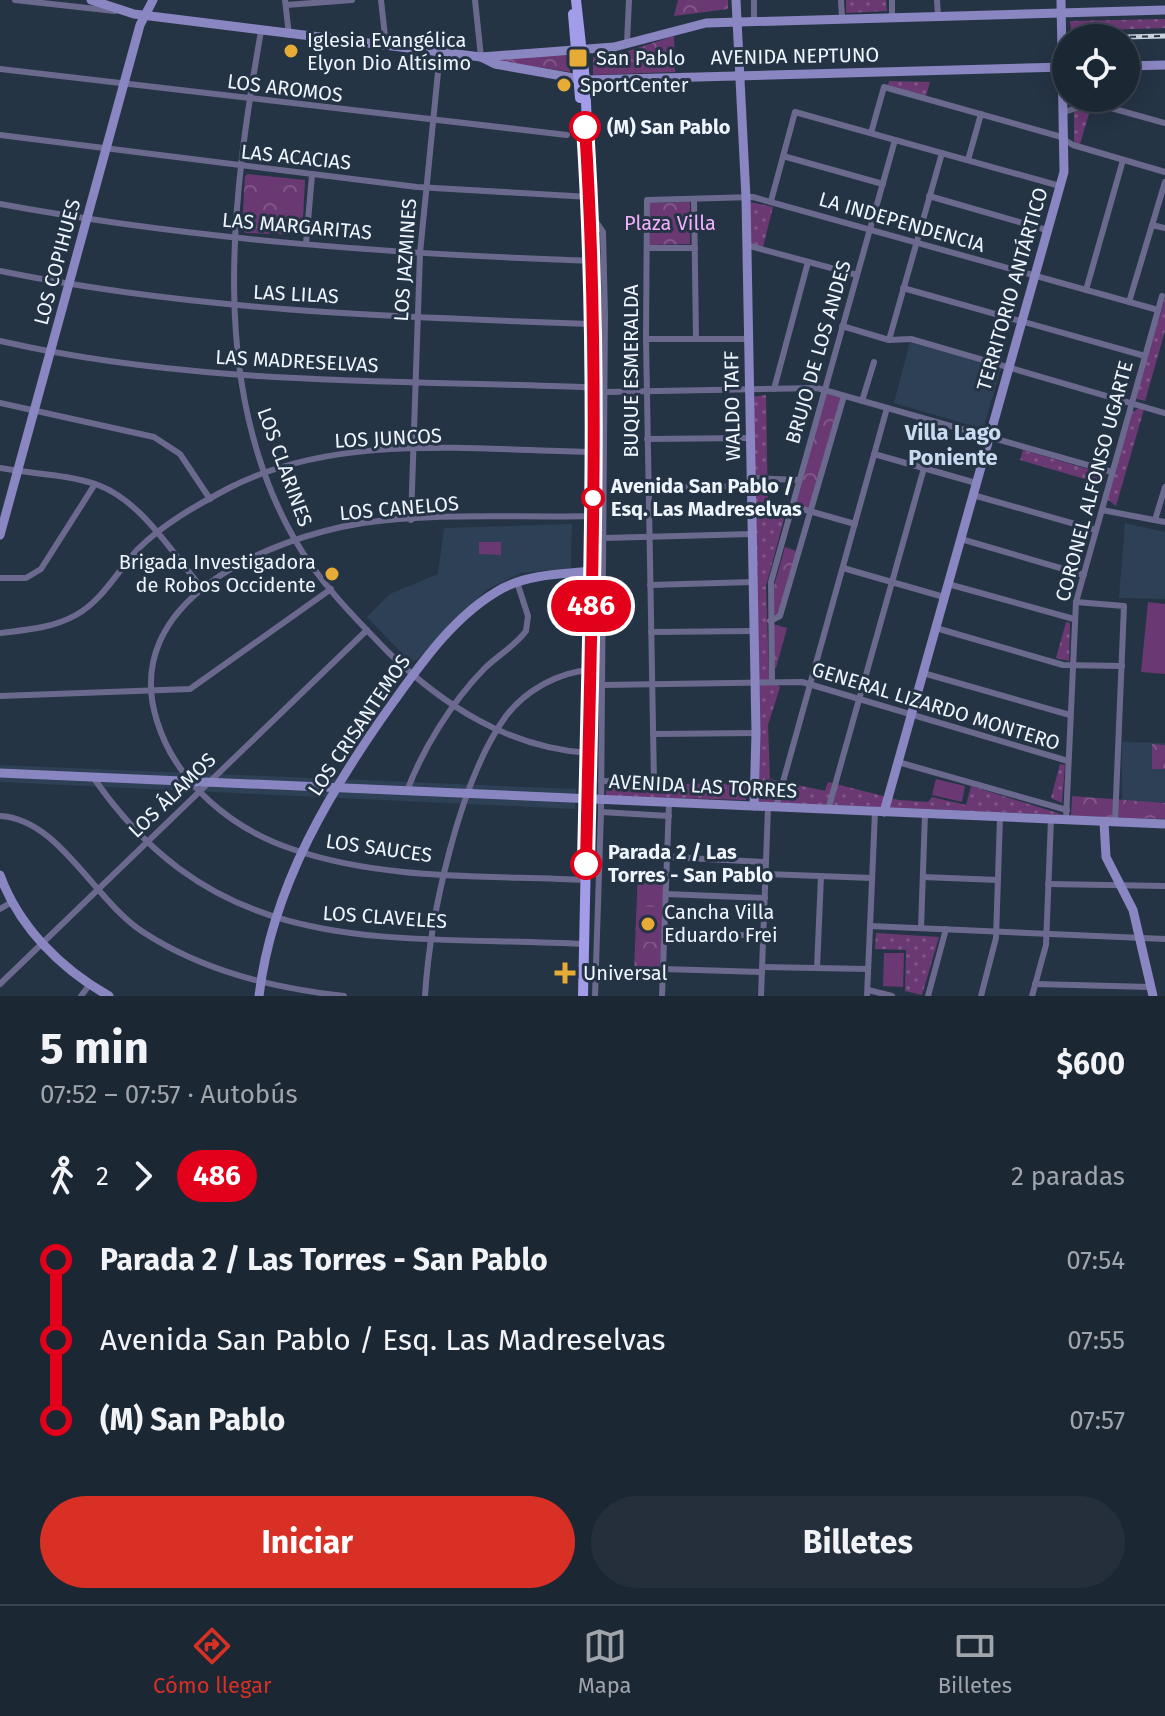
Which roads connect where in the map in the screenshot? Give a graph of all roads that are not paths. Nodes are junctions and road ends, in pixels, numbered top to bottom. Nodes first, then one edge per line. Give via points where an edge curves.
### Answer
1 (15, 0) edge
2 (91, 0) edge
3 (153, 0) edge
4 (352, 0) edge
5 (381, 0) edge
6 (475, 0) edge
7 (575, 0) edge
8 (629, 0) edge
9 (736, 0) edge
10 (754, 0) edge
11 (841, 0) edge
12 (892, 0) edge
13 (937, 0) edge
14 (1061, 0) edge
15 (286, 2) edge
16 (1110, 6) edge
17 (1161, 7) edge
18 (121, 11) junction
19 (1061, 12) junction
20 (146, 16) junction
21 (938, 16) junction
22 (892, 17) junction
23 (842, 18) junction
24 (754, 20) junction
25 (737, 22) junction
26 (1062, 24) edge
27 (261, 31) junction
28 (289, 35) junction
29 (627, 43) junction
30 (386, 45) junction
31 (579, 48) junction
32 (440, 52) junction
33 (481, 57) junction
34 (1165, 65) edge
35 (1140, 66) edge
36 (1052, 67) edge
37 (0, 69) edge
38 (742, 76) junction
39 (581, 79) junction
40 (124, 85) junction
41 (250, 100) junction
42 (1064, 112) edge
43 (1125, 112) edge
44 (981, 114) junction
45 (432, 121) junction
46 (1165, 123) edge
47 (871, 133) junction
48 (0, 135) edge
49 (567, 135) dead end
50 (895, 140) junction
51 (1065, 141) junction
52 (106, 151) junction
53 (942, 153) junction
54 (783, 156) junction
55 (968, 160) junction
56 (1123, 160) junction
57 (241, 168) junction
58 (1165, 172) edge
59 (312, 175) junction
60 (1165, 182) edge
61 (883, 184) junction
62 (1060, 186) junction
63 (426, 187) junction
64 (929, 196) junction
65 (590, 197) junction
66 (746, 198) junction
67 (694, 199) junction
68 (647, 200) joint
69 (771, 201) junction
70 (0, 204) edge
71 (591, 215) junction
72 (87, 220) junction
73 (1152, 225) junction
74 (1165, 228) edge
75 (870, 229) junction
76 (1047, 230) junction
77 (235, 238) junction
78 (916, 242) junction
79 (306, 244) junction
80 (746, 245) junction
81 (647, 248) junction
82 (695, 248) junction
83 (420, 253) junction
84 (593, 261) junction
85 (808, 262) junction
86 (0, 271) edge
87 (857, 275) junction
88 (1035, 276) junction
89 (69, 285) junction
90 (903, 288) junction
91 (1086, 290) junction
92 (1163, 295) edge
93 (1129, 302) junction
94 (235, 306) junction
95 (1144, 307) junction
96 (1158, 310) junction
97 (416, 317) junction
98 (1022, 322) junction
99 (593, 324) junction
100 (842, 326) junction
101 (646, 339) junction
102 (696, 339) junction
103 (748, 339) junction
104 (889, 340) junction
105 (0, 341) edge
106 (50, 352) junction
107 (1145, 356) junction
108 (874, 362) dead end
109 (1009, 367) junction
110 (240, 375) junction
111 (414, 382) junction
112 (749, 389) junction
113 (774, 389) junction
114 (824, 390) junction
115 (599, 391) junction
116 (646, 392) junction
117 (844, 396) junction
118 (862, 401) junction
119 (0, 403) edge
120 (1132, 403) junction
121 (887, 408) junction
122 (34, 410) junction
123 (1165, 413) edge
124 (989, 437) junction
125 (750, 438) junction
126 (647, 439) junction
127 (411, 450) junction
128 (593, 452) junction
129 (874, 454) junction
130 (0, 468) edge
131 (924, 468) junction
132 (17, 471) junction
133 (1112, 472) junction
134 (266, 473) junction
135 (799, 480) junction
136 (751, 482) junction
137 (976, 483) junction
138 (95, 484) junction
139 (1165, 487) edge
140 (648, 488) junction
141 (973, 495) junction
142 (210, 499) junction
143 (792, 506) junction
144 (1102, 510) junction
145 (810, 511) junction
146 (592, 516) junction
147 (411, 520) junction
148 (1155, 520) junction
149 (1165, 522) edge
150 (855, 524) junction
151 (1, 528) edge
152 (1096, 530) junction
153 (156, 534) junction
154 (752, 534) junction
155 (649, 537) junction
156 (604, 538) junction
157 (294, 539) junction
158 (961, 539) junction
159 (843, 568) junction
160 (592, 571) junction
161 (1084, 575) junction
162 (0, 578) edge
163 (517, 582) junction
164 (753, 582) junction
165 (892, 582) junction
166 (948, 584) junction
167 (650, 585) junction
168 (203, 589) junction
169 (331, 589) junction
170 (944, 597) junction
171 (1076, 602) junction
172 (1074, 619) junction
173 (770, 621) junction
174 (936, 628) junction
175 (367, 630) junction
176 (754, 631) junction
177 (651, 632) junction
178 (0, 633) edge
179 (1072, 665) junction
180 (1122, 666) junction
181 (590, 670) junction
182 (923, 673) junction
183 (413, 674) junction
184 (772, 681) junction
185 (755, 682) junction
186 (652, 684) junction
187 (810, 684) junction
188 (602, 685) junction
189 (150, 692) junction
190 (0, 696) edge
191 (859, 698) junction
192 (455, 707) junction
193 (911, 715) junction
194 (1070, 715) junction
195 (497, 731) junction
196 (756, 733) junction
197 (653, 734) junction
198 (589, 753) junction
199 (1068, 761) junction
200 (898, 762) junction
201 (0, 773) edge
202 (93, 777) junction
203 (190, 781) junction
204 (601, 781) junction
205 (209, 782) junction
206 (336, 788) junction
207 (407, 791) junction
208 (199, 792) junction
209 (469, 794) junction
210 (588, 799) junction
211 (601, 800) junction
212 (669, 803) junction
213 (754, 806) junction
214 (772, 807) junction
215 (828, 810) junction
216 (601, 812) junction
217 (879, 812) junction
218 (925, 814) junction
219 (1066, 815) junction
220 (0, 816) edge
221 (669, 816) junction
222 (1000, 817) junction
223 (1051, 819) junction
224 (1104, 822) junction
225 (1115, 822) junction
226 (1165, 824) edge
227 (146, 843) junction
228 (302, 852) junction
229 (667, 857) junction
230 (766, 862) junction
231 (446, 872) junction
232 (766, 874) junction
233 (0, 875) edge
234 (821, 876) junction
235 (923, 877) junction
236 (872, 878) junction
237 (586, 880) junction
238 (998, 880) junction
239 (1048, 884) junction
240 (1121, 886) junction
241 (1165, 886) edge
242 (96, 891) junction
243 (666, 894) junction
244 (765, 898) junction
245 (12, 902) junction
246 (0, 909) edge
247 (275, 918) junction
248 (870, 926) junction
249 (921, 928) junction
250 (946, 929) junction
251 (664, 931) junction
252 (996, 931) junction
253 (1046, 933) junction
254 (763, 936) junction
255 (430, 938) junction
256 (1139, 938) junction
257 (1165, 939) edge
258 (42, 943) junction
259 (584, 944) junction
260 (817, 968) junction
261 (663, 969) junction
262 (868, 969) junction
263 (762, 970) junction
264 (261, 982) junction
265 (0, 984) edge
266 (90, 984) junction
267 (1035, 984) junction
268 (1151, 992) edge
269 (868, 993) edge
270 (81, 996) edge
271 (109, 996) edge
272 (259, 996) edge
273 (344, 996) edge
274 (425, 996) edge
275 (583, 996) edge
276 (595, 996) edge
277 (662, 996) edge
278 (761, 996) edge
279 (892, 996) edge
280 (928, 996) edge
281 (981, 996) edge
282 (1032, 996) edge

1 - 18 street, AVENIDA NEPTUNO
2 - 18 street, AVENIDA NEPTUNO
3 - 20 street, LOS COPIHUES
4 - 15 street
5 - 30 street
6 - 33 street
7 - 31 main road
8 - 29 street
9 - 25 street, WALDO TAFF
10 - 24 street
11 - 23 street
12 - 22 street
13 - 21 street
14 - 19 street, TERRITORIO ANTÁRTICO
15 - 28 street
16 - 17 street, AVENIDA NEPTUNO
16 - 19 street, AVENIDA NEPTUNO
18 - 20 street, AVENIDA NEPTUNO
19 - 21 street, AVENIDA NEPTUNO
19 - 26 street, TERRITORIO ANTÁRTICO
20 - 27 street, AVENIDA NEPTUNO
20 - 40 street, LOS COPIHUES
21 - 22 street, AVENIDA NEPTUNO
22 - 23 street, AVENIDA NEPTUNO
23 - 24 street, AVENIDA NEPTUNO
24 - 25 street, AVENIDA NEPTUNO
25 - 29 street, AVENIDA NEPTUNO via 687,26
25 - 38 street, WALDO TAFF
27 - 28 street, AVENIDA NEPTUNO
27 - 41 street, LOS CLARINES
28 - 30 street, AVENIDA NEPTUNO
29 - 31 street, AVENIDA NEPTUNO
30 - 32 street, AVENIDA NEPTUNO
31 - 33 street, AVENIDA NEPTUNO
31 - 39 main road
32 - 33 street, AVENIDA NEPTUNO
32 - 45 street, LOS JAZMINES
33 - 39 street, AVENIDA NEPTUNO
34 - 35 street
36 - 38 street, AVENIDA NEPTUNO
37 - 40 street, LOS AROMOS
38 - 39 street, AVENIDA NEPTUNO
38 - 66 street, WALDO TAFF
39 - 65 main road
40 - 41 street, LOS AROMOS
40 - 52 street, LOS COPIHUES
41 - 45 street, LOS AROMOS
41 - 57 street, LOS CLARINES
42 - 51 street, TERRITORIO ANTÁRTICO
43 - 46 street
44 - 47 street via 884,87
44 - 51 street
44 - 55 street
45 - 49 street, LOS AROMOS
45 - 63 street, LOS JAZMINES
47 - 50 street
47 - 54 street via 795,112
48 - 52 street, LAS ACACIAS
50 - 53 street
50 - 61 street, BRUJO DE LOS ANDES
51 - 56 street
51 - 62 street, TERRITORIO ANTÁRTICO
52 - 57 street, LAS ACACIAS
52 - 72 street, LOS COPIHUES
53 - 55 street
53 - 64 street
54 - 61 street
54 - 69 street
55 - 62 street
56 - 58 street
56 - 91 street
57 - 59 street, LAS ACACIAS
57 - 77 street, LOS CLARINES
59 - 63 street, LAS ACACIAS
59 - 79 street
60 - 73 street
61 - 75 street, BRUJO DE LOS ANDES
62 - 76 street, TERRITORIO ANTÁRTICO
63 - 65 street, LAS ACACIAS
63 - 83 street, LOS JAZMINES
64 - 76 street
64 - 78 street
65 - 71 main road
66 - 67 street, LA INDEPENDENCIA
66 - 69 street, LA INDEPENDENCIA
66 - 80 street, WALDO TAFF
67 - 68 street, LA INDEPENDENCIA
67 - 82 street
68 - 81 street, BUQUE ESMERALDA
69 - 75 street, LA INDEPENDENCIA
70 - 72 street, LAS MARGARITAS
71 - 84 main road
71 - 115 street via 604,236
72 - 77 street, LAS MARGARITAS
72 - 89 street, LOS COPIHUES
73 - 74 street
73 - 93 street
75 - 78 street, LA INDEPENDENCIA
75 - 87 street, BRUJO DE LOS ANDES
76 - 88 street, TERRITORIO ANTÁRTICO
77 - 79 street, LAS MARGARITAS
77 - 94 street, LOS CLARINES
78 - 88 street, LA INDEPENDENCIA
78 - 90 street
79 - 83 street, LAS MARGARITAS
80 - 85 street
80 - 103 street, WALDO TAFF
81 - 82 street
81 - 101 street, BUQUE ESMERALDA
82 - 102 street
83 - 84 street, LAS MARGARITAS
83 - 97 street, LOS JAZMINES
84 - 99 main road
85 - 87 street
85 - 113 street
86 - 89 street, LAS LILAS
87 - 100 street, BRUJO DE LOS ANDES
88 - 91 street, LA INDEPENDENCIA
88 - 98 street, TERRITORIO ANTÁRTICO
89 - 94 street, LAS LILAS
89 - 106 street, LOS COPIHUES
90 - 98 street
90 - 104 street
91 - 93 street, LA INDEPENDENCIA
92 - 95 street
92 - 96 street, CORONEL ALFONSO UGARTE
93 - 95 street, LA INDEPENDENCIA
94 - 97 street, LAS LILAS
94 - 110 street, LOS CLARINES
95 - 96 street, LA INDEPENDENCIA
96 - 107 street, CORONEL ALFONSO UGARTE
97 - 99 street, LAS LILAS
97 - 111 street, LOS JAZMINES
98 - 107 street
98 - 109 street, TERRITORIO ANTÁRTICO
99 - 115 main road
100 - 104 street
100 - 114 street, BRUJO DE LOS ANDES
101 - 102 street
101 - 116 street, BUQUE ESMERALDA
102 - 103 street
103 - 112 street, WALDO TAFF
104 - 109 street via 911,339
105 - 106 street, LAS MADRESELVAS
106 - 110 street, LAS MADRESELVAS
106 - 122 street, LOS COPIHUES
107 - 120 street, CORONEL ALFONSO UGARTE
108 - 118 street
109 - 120 street
109 - 124 street, TERRITORIO ANTÁRTICO
110 - 111 street, LAS MADRESELVAS
110 - 134 street, LOS CLARINES
111 - 115 street, LAS MADRESELVAS
111 - 127 street, LOS JAZMINES
112 - 113 street, LAS MADRESELVAS
112 - 116 street, LAS MADRESELVAS
112 - 125 street, WALDO TAFF
113 - 114 street, LAS MADRESELVAS
114 - 117 street, LAS MADRESELVAS
114 - 135 street, BRUJO DE LOS ANDES
115 - 116 street, LAS MADRESELVAS
115 - 128 main road
115 - 156 street
116 - 126 street, BUQUE ESMERALDA
117 - 118 street, LAS MADRESELVAS
117 - 145 street, BRUJO DE LOS ANDES
118 - 121 street, LAS MADRESELVAS
119 - 122 street
120 - 123 street
120 - 133 street, CORONEL ALFONSO UGARTE
121 - 124 street, LAS MADRESELVAS
121 - 129 street
122 - 132 street, LOS COPIHUES
122 - 142 street via 161,441 180,454
124 - 133 street, LAS MADRESELVAS
124 - 137 street, TERRITORIO ANTÁRTICO
125 - 126 street
125 - 136 street, WALDO TAFF
126 - 140 street, BUQUE ESMERALDA
127 - 128 street, LOS JUNCOS
127 - 134 street, LOS JUNCOS via 342,455
127 - 147 street, LOS JAZMINES
128 - 146 main road
129 - 131 street
129 - 150 street
130 - 132 street
131 - 137 street
131 - 165 street
132 - 138 street
132 - 151 street, LOS COPIHUES
133 - 144 street, CORONEL ALFONSO UGARTE
134 - 142 street, LOS JUNCOS
134 - 157 street, LOS CLARINES
135 - 136 street
135 - 143 street, BRUJO DE LOS ANDES
136 - 140 street
136 - 154 street, WALDO TAFF
137 - 141 street, TERRITORIO ANTÁRTICO
138 - 153 street via 126,501
138 - 162 street via 41,569 26,578
139 - 148 street
140 - 155 street, BUQUE ESMERALDA
141 - 152 street
141 - 158 street, TERRITORIO ANTÁRTICO
142 - 153 street, LOS JUNCOS
143 - 145 street
143 - 173 street, BRUJO DE LOS ANDES via 771,582
144 - 148 street
144 - 152 street, CORONEL ALFONSO UGARTE
145 - 150 street
145 - 173 street, BRUJO DE LOS ANDES via 780,616
146 - 147 street, LOS CANELOS
146 - 160 main road
147 - 157 street, LOS CANELOS via 360,524
148 - 149 street
150 - 159 street
152 - 161 street, CORONEL ALFONSO UGARTE
153 - 168 street
153 - 178 street, LOS JUNCOS via 81,613 54,624
154 - 155 street
154 - 164 street, WALDO TAFF
155 - 156 street
155 - 167 street, BUQUE ESMERALDA
156 - 188 street
157 - 168 street, LOS CANELOS
157 - 169 street, LOS CLARINES
158 - 161 street
158 - 166 street, TERRITORIO ANTÁRTICO
159 - 165 street
159 - 187 street
160 - 163 street, LOS CRISANTEMOS
160 - 181 main road
161 - 171 street, CORONEL ALFONSO UGARTE
163 - 183 street, LOS CRISANTEMOS via 465,616
163 - 192 street via 528,616 526,631 479,675
164 - 167 street
164 - 176 street, WALDO TAFF
165 - 170 street
165 - 191 street
166 - 170 street, TERRITORIO ANTÁRTICO
166 - 172 street
167 - 177 street, BUQUE ESMERALDA
168 - 189 street, LOS CANELOS via 180,609 162,636 151,666
169 - 175 street, LOS CLARINES
169 - 189 street via 199,685
170 - 174 street, TERRITORIO ANTÁRTICO
171 - 172 street, CORONEL ALFONSO UGARTE
171 - 180 street via 1124,605
172 - 179 street, CORONEL ALFONSO UGARTE
173 - 184 street, BRUJO DE LOS ANDES
174 - 179 street
174 - 182 street, TERRITORIO ANTÁRTICO
175 - 183 street, LOS CLARINES
175 - 205 street, LOS ÁLAMOS
176 - 177 street
176 - 185 street, WALDO TAFF
177 - 186 street, BUQUE ESMERALDA
179 - 180 street
179 - 194 street, CORONEL ALFONSO UGARTE
180 - 225 street
181 - 195 street via 530,692
181 - 198 main road
182 - 193 street, TERRITORIO ANTÁRTICO
182 - 194 street
183 - 192 street, LOS CLARINES
183 - 206 street, LOS CRISANTEMOS
184 - 185 street, GENERAL LIZARDO MONTERO
184 - 187 street, GENERAL LIZARDO MONTERO
185 - 186 street, GENERAL LIZARDO MONTERO
185 - 196 street, WALDO TAFF
186 - 188 street, GENERAL LIZARDO MONTERO
186 - 197 street, BUQUE ESMERALDA
187 - 191 street, GENERAL LIZARDO MONTERO
187 - 214 street
188 - 204 street
189 - 190 street
189 - 203 street, LOS CANELOS via 166,745
191 - 193 street, GENERAL LIZARDO MONTERO
191 - 215 street
192 - 195 street, LOS CLARINES
192 - 207 street
193 - 199 street, GENERAL LIZARDO MONTERO
193 - 200 street, TERRITORIO ANTÁRTICO
194 - 199 street, CORONEL ALFONSO UGARTE
195 - 198 street, LOS CLARINES via 542,748
195 - 209 street
196 - 197 street
196 - 213 street, WALDO TAFF
197 - 204 street, BUQUE ESMERALDA via 654,782
198 - 210 main road
199 - 219 street, CORONEL ALFONSO UGARTE
200 - 217 street, TERRITORIO ANTÁRTICO
200 - 219 street
201 - 202 street, AVENIDA LAS TORRES
202 - 203 street, AVENIDA LAS TORRES
202 - 227 street, LOS CLAVELES
203 - 205 street, AVENIDA LAS TORRES
203 - 208 street, LOS SAUCES
204 - 211 street
205 - 206 street, AVENIDA LAS TORRES
205 - 208 street, LOS ÁLAMOS
206 - 207 street, AVENIDA LAS TORRES
206 - 228 street, LOS CRISANTEMOS
207 - 209 street, AVENIDA LAS TORRES
208 - 227 street, LOS ÁLAMOS
208 - 228 street, LOS SAUCES via 245,827
209 - 210 street, AVENIDA LAS TORRES
209 - 231 street
210 - 211 street, AVENIDA LAS TORRES
210 - 237 main road
211 - 212 street, AVENIDA LAS TORRES
211 - 216 street
212 - 213 street, AVENIDA LAS TORRES
212 - 221 street
213 - 214 street, AVENIDA LAS TORRES
214 - 215 street, AVENIDA LAS TORRES
214 - 230 street
215 - 217 street, AVENIDA LAS TORRES
216 - 221 street, AVENIDA LAS TORRES
216 - 276 street
217 - 218 street, AVENIDA LAS TORRES
217 - 236 street, TERRITORIO ANTÁRTICO
218 - 222 street, AVENIDA LAS TORRES
218 - 235 street
219 - 223 street, AVENIDA LAS TORRES
219 - 224 street, AVENIDA LAS TORRES
220 - 242 street via 23,819 44,831
221 - 229 street
222 - 223 street, AVENIDA LAS TORRES
222 - 238 street
223 - 239 street
224 - 225 street, AVENIDA LAS TORRES
224 - 240 street via 1106,857
225 - 226 street, AVENIDA LAS TORRES
227 - 242 street, LOS ÁLAMOS
227 - 247 street, LOS CLAVELES via 195,881
228 - 231 street, LOS SAUCES via 384,869
228 - 247 street, LOS CRISANTEMOS
229 - 230 street
229 - 243 street
230 - 232 street
231 - 237 street, LOS SAUCES
231 - 255 street
232 - 234 street
232 - 244 street
233 - 245 street
234 - 236 street
234 - 260 street
235 - 238 street
235 - 249 street
236 - 248 street, TERRITORIO ANTÁRTICO
237 - 259 main road
238 - 252 street
239 - 240 street
239 - 253 street
240 - 241 street
240 - 256 street
242 - 258 street, LOS ÁLAMOS
242 - 264 street via 122,917 159,941
243 - 244 street
243 - 251 street
244 - 254 street
245 - 246 street
245 - 258 street
247 - 255 street, LOS CLAVELES via 343,933
247 - 264 street, LOS CRISANTEMOS
248 - 249 street
248 - 262 street, TERRITORIO ANTÁRTICO
249 - 250 street
250 - 252 street
250 - 280 street
251 - 254 street
251 - 261 street
252 - 253 street
252 - 281 street
253 - 256 street
253 - 267 street
254 - 263 street
255 - 259 street, LOS CLAVELES
255 - 274 street
256 - 257 street
256 - 268 street
258 - 265 street, LOS ÁLAMOS
258 - 266 street
259 - 275 main road
260 - 262 street
260 - 263 street
261 - 263 street
261 - 277 street
262 - 269 street, TERRITORIO ANTÁRTICO
263 - 278 street
264 - 272 street, LOS CRISANTEMOS
264 - 273 street
266 - 270 street
266 - 271 street
267 - 268 street
267 - 282 street
269 - 279 street

